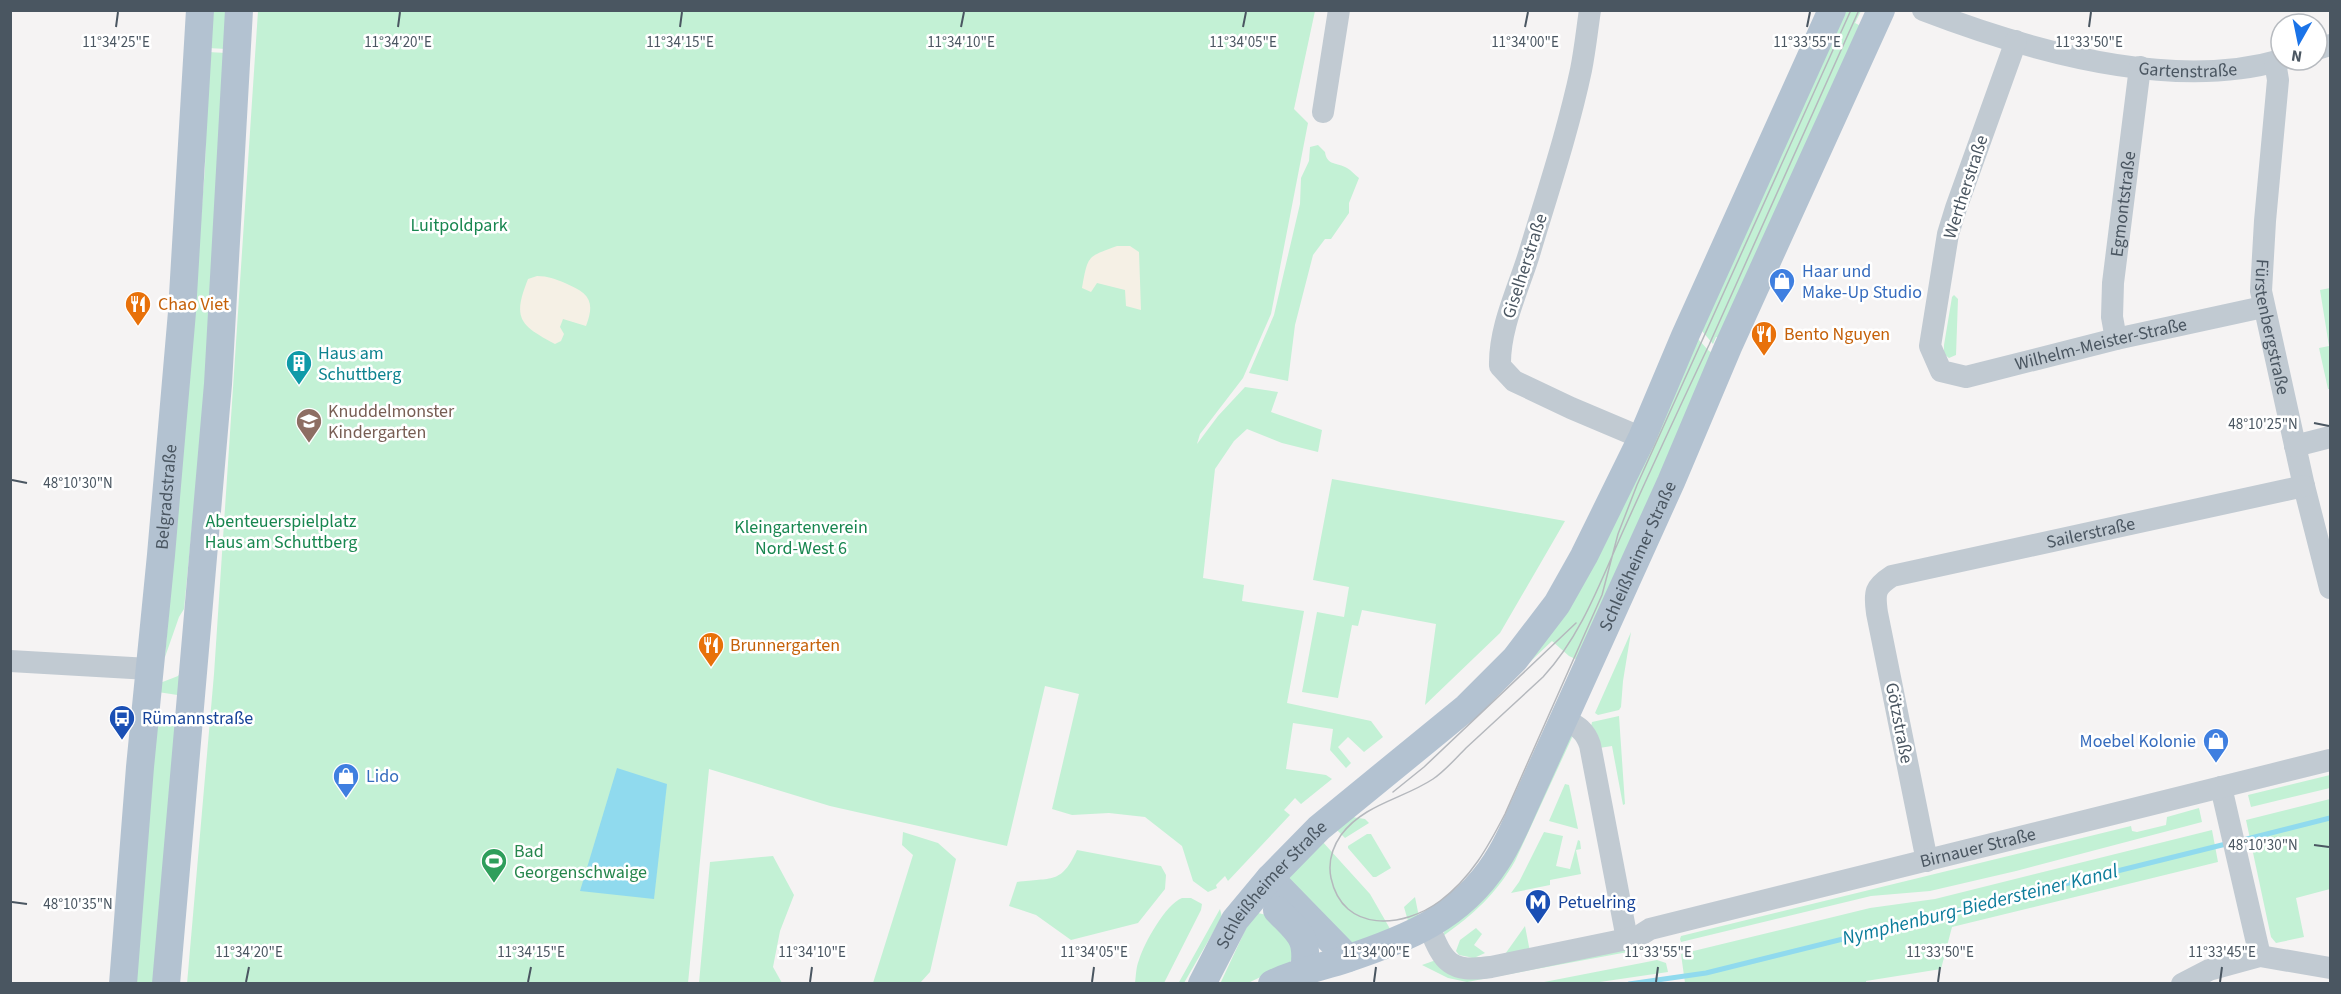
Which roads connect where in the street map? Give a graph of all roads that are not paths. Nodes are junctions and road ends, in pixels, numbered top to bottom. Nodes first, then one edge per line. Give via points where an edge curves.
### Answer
1 (200, 10) edge
2 (238, 10) edge
3 (1339, 10) edge
4 (1590, 10) edge
5 (1832, 10) edge
6 (1881, 10) edge
7 (1923, 10) edge
8 (2016, 41) junction
9 (2269, 63) edge
10 (2140, 67) junction
11 (2278, 72) edge
12 (1323, 112) dead end
13 (2263, 307) junction
14 (2116, 339) junction
15 (1941, 371) joint
16 (2331, 437) edge
17 (1642, 438) junction
18 (2295, 446) junction
19 (2304, 486) junction
20 (1879, 585) joint
21 (2331, 588) edge
22 (10, 662) edge
23 (149, 669) junction
24 (1564, 719) junction
25 (2331, 760) edge
26 (2221, 787) junction
27 (1927, 861) junction
28 (1270, 878) junction
29 (1249, 902) junction
30 (1428, 927) junction
31 (1627, 939) junction
32 (2260, 956) junction
33 (1348, 958) junction
34 (2331, 968) edge
35 (1304, 972) junction
36 (123, 984) edge
37 (166, 984) edge
38 (1202, 984) edge
39 (1272, 984) edge
40 (2182, 984) edge

1 - 23 main road, Belgradstraße via 181,322
2 - 37 main road via 218,384
3 - 12 street
4 - 17 street, Giselherstraße via 1581,70 1558,159 1499,349 1500,366 1514,381
5 - 17 main road, Schleißheimer Straße
6 - 24 main road, Schleißheimer Straße
7 - 8 street, Gartenstraße
8 - 10 street, Gartenstraße via 2076,57
8 - 15 street, Wertherstraße via 1948,234 1930,346
9 - 10 street, Gartenstraße via 2204,71
10 - 14 street, Egmontstraße via 2113,283
11 - 13 street, Fürstenbergstraße via 2265,221
13 - 14 street, Wilhelm-Meister-Straße
13 - 18 street, Fürstenbergstraße
14 - 15 street, Wilhelm-Meister-Straße via 1966,377
16 - 18 street
17 - 28 main road, Schleißheimer Straße via 1563,594 1515,659 1467,707 1319,828
18 - 19 street, Fürstenbergstraße
19 - 20 street, Sailerstraße via 1903,573
19 - 21 street, Fürstenbergstraße
20 - 27 street, Götzstraße via 1875,598 1877,613
22 - 23 street
23 - 36 main road, Belgradstraße
24 - 30 main road, Schleißheimer Straße via 1496,862 1482,882
24 - 31 street via 1581,728 1590,745
25 - 26 street, Birnauer Straße
26 - 27 street, Birnauer Straße
26 - 32 street
27 - 31 street, Birnauer Straße via 1650,929
28 - 29 main road, Schleißheimer Straße
28 - 33 main road
29 - 35 main road via 1274,907 1301,935 1307,950
29 - 38 main road, Schleißheimer Straße via 1234,920
30 - 31 street, Birnauer Straße via 1452,965 1470,970
30 - 33 main road, Schleißheimer Straße
32 - 34 street
32 - 40 street via 2209,970
33 - 35 main road, Schleißheimer Straße
35 - 39 main road, Schleißheimer Straße

